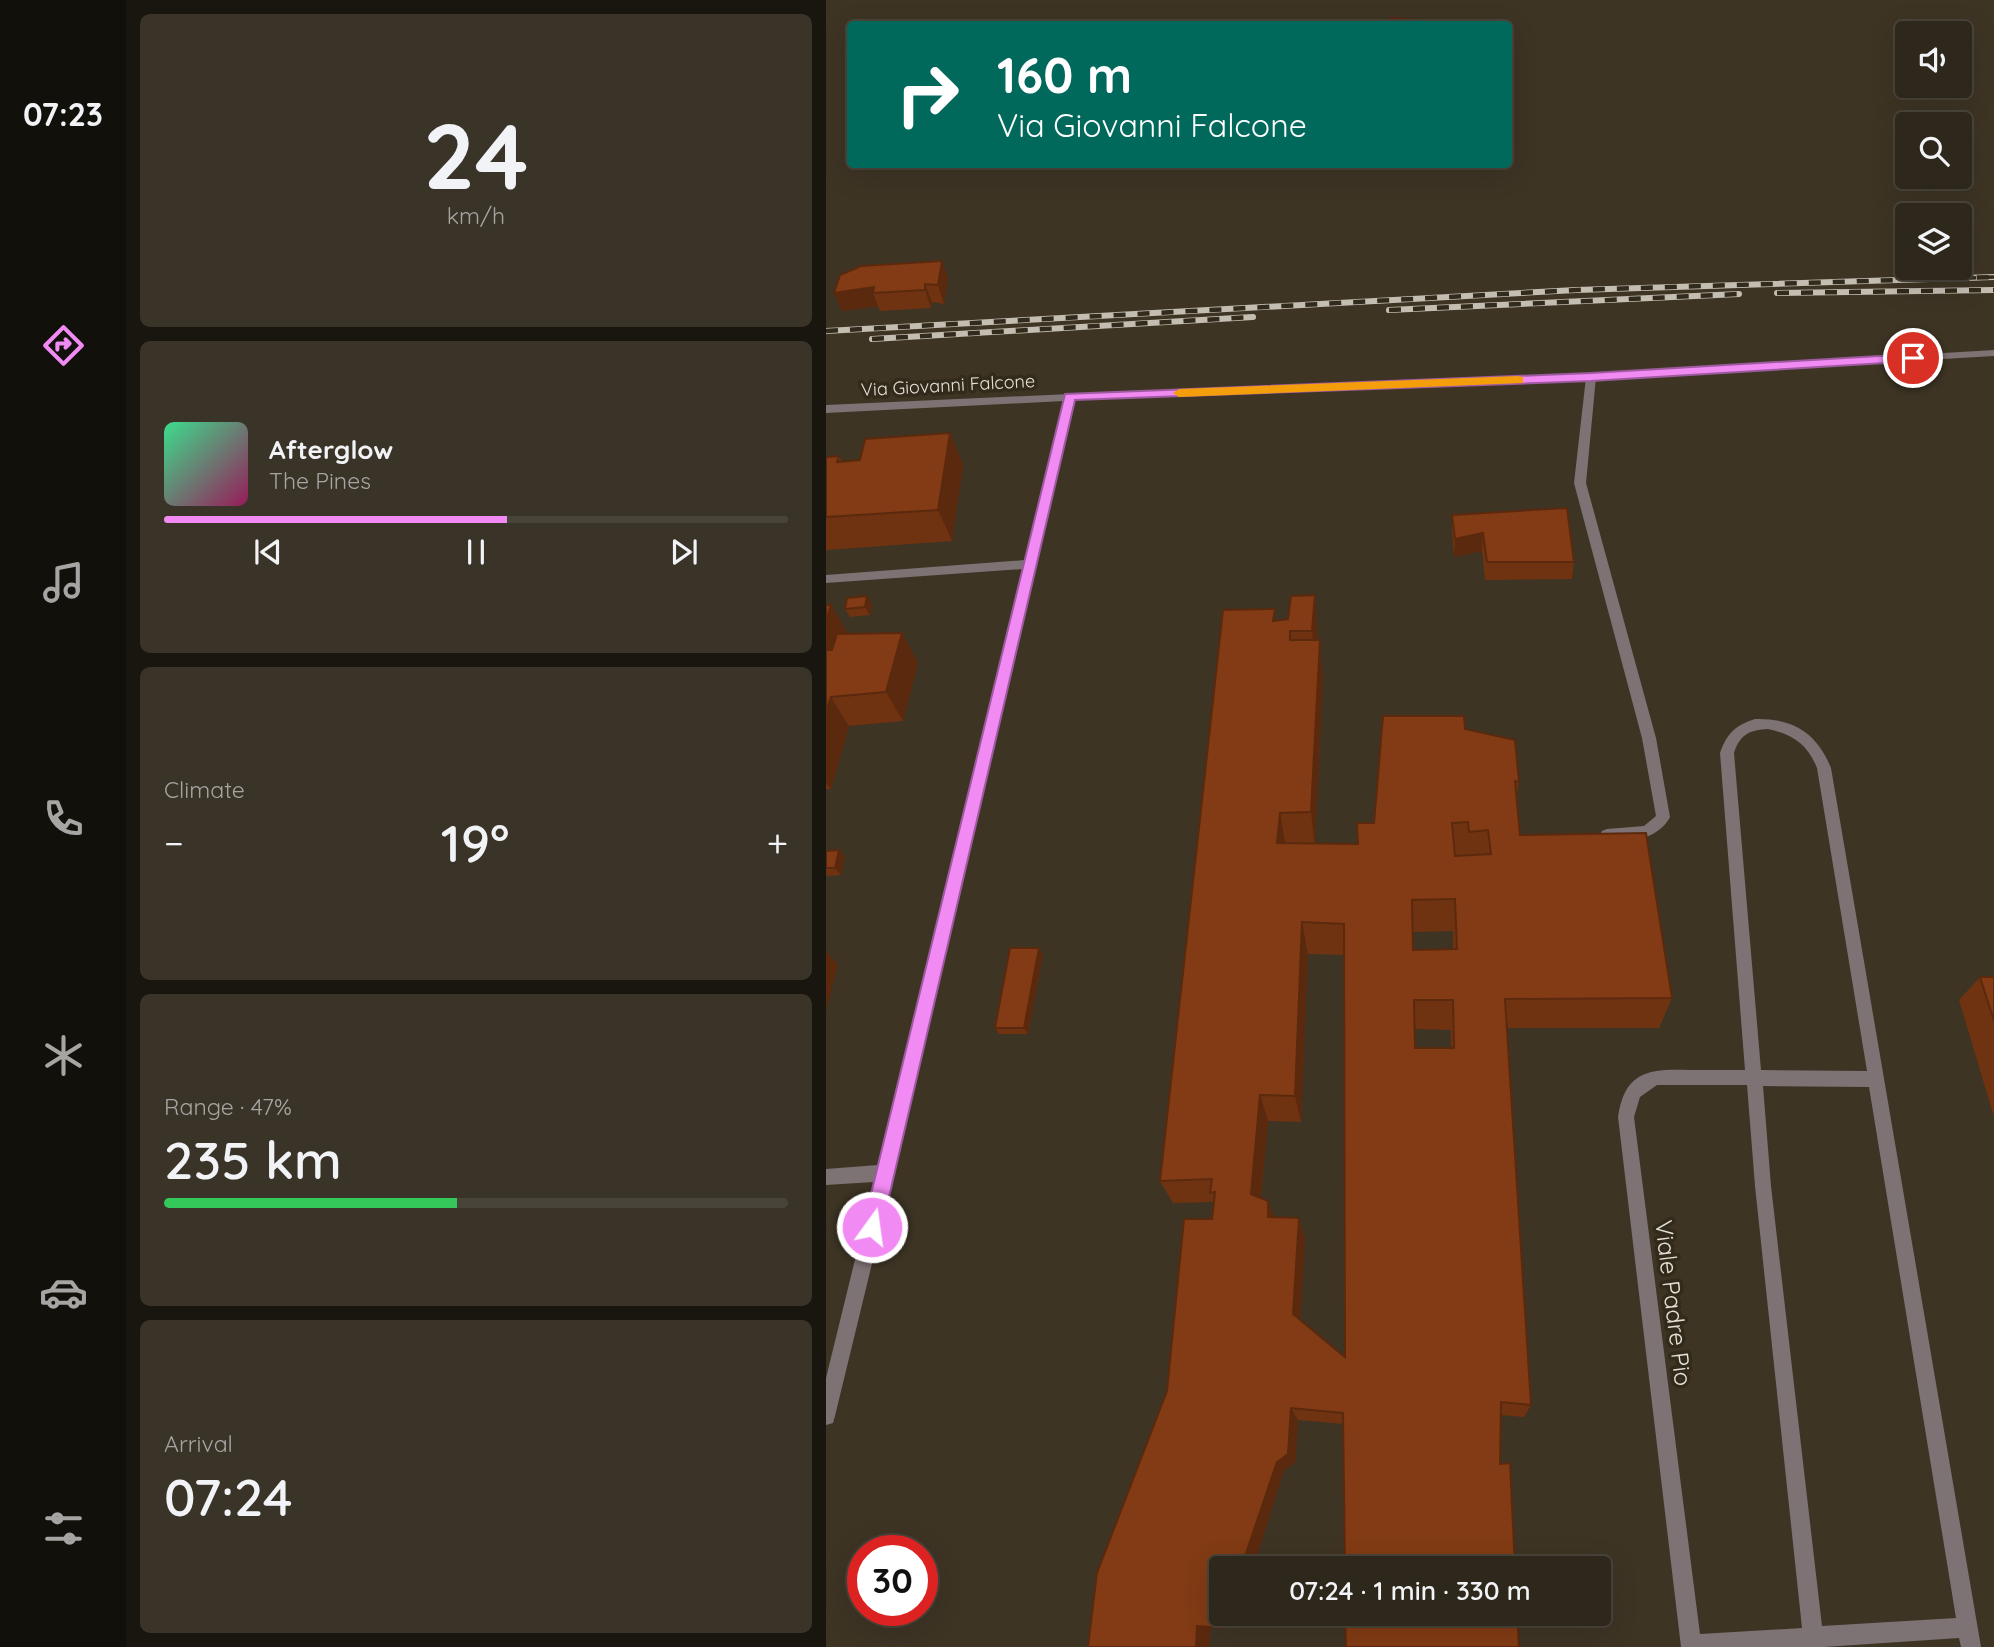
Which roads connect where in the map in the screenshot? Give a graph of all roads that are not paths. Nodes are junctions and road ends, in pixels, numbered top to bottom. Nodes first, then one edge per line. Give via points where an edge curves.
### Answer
1 (1994, 354) edge
2 (1591, 377) junction
3 (1070, 397) junction
4 (826, 409) edge
5 (1030, 564) junction
6 (826, 579) edge
7 (1590, 837) edge
8 (1754, 1078) junction
9 (1876, 1079) junction
10 (886, 1173) junction
11 (826, 1177) edge
12 (826, 1416) edge
13 (1969, 1637) edge
14 (1814, 1642) edge
15 (1691, 1646) edge

1 - 2 street, Via Giovanni Falcone
2 - 3 street, Via Giovanni Falcone
2 - 7 street via 1580,483 1649,738 1663,817 1650,831
3 - 4 street, Via Giovanni Falcone
3 - 5 street
5 - 6 street
5 - 10 street
8 - 9 street, Viale Padre Pio
8 - 9 street via 1728,749 1745,729 1778,724 1801,734 1817,750 1824,768
8 - 14 street
8 - 15 street, Viale Padre Pio via 1656,1077 1628,1098 1626,1117
9 - 13 street
10 - 11 street
10 - 12 street
13 - 14 street
14 - 15 street

